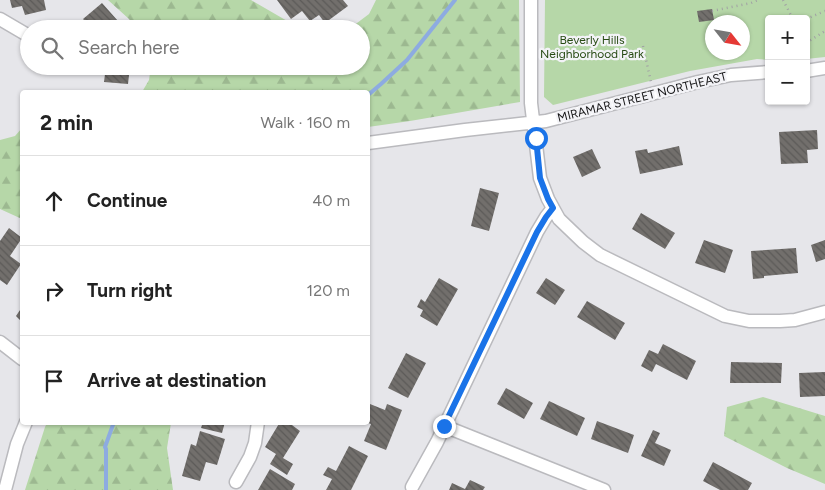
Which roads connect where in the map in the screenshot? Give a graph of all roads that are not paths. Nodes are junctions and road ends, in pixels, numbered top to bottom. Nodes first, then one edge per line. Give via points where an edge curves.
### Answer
1 (531, 0) edge
2 (0, 19) edge
3 (20, 31) edge
4 (825, 68) edge
5 (810, 70) edge
6 (765, 72) edge
7 (534, 122) junction
8 (370, 143) edge
9 (553, 208) junction
10 (825, 312) edge
11 (0, 342) edge
12 (20, 357) edge
13 (25, 425) edge
14 (258, 425) edge
15 (444, 426) junction
16 (236, 482) dead end
17 (412, 486) dead end
18 (5, 490) edge
19 (604, 490) edge

1 - 7 street via 531,103
2 - 3 street
4 - 5 street
6 - 7 street, MIRAMAR STREET NORTHEAST via 698,82
7 - 8 street, MIRAMAR STREET NORTHEAST
7 - 9 street via 540,178
9 - 10 street via 559,218 600,255 724,316 749,321 780,321
9 - 15 street via 537,232
11 - 12 street
13 - 18 street
14 - 16 street via 250,457
15 - 17 street
15 - 19 street

